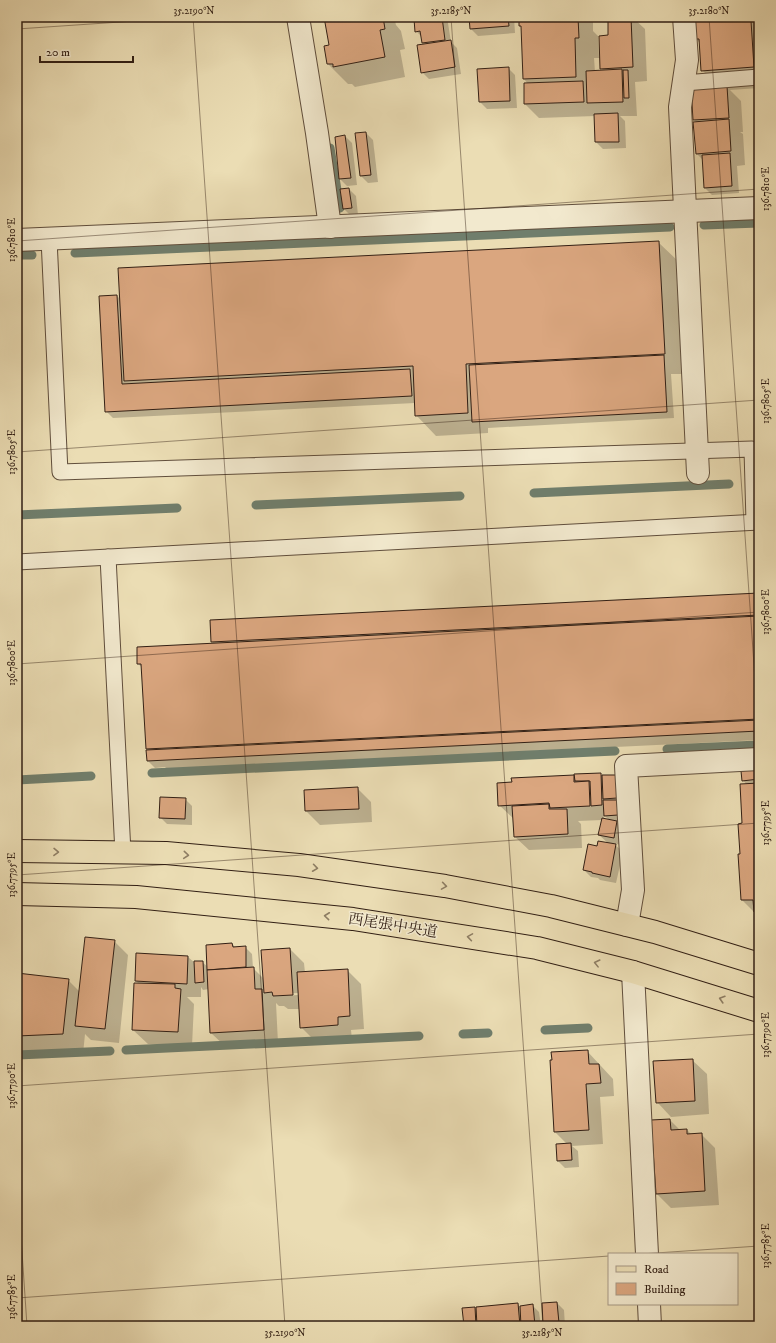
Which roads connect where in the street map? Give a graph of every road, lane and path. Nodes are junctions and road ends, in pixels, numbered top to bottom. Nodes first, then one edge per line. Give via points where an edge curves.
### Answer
1 (298, 17) edge
2 (684, 17) edge
3 (759, 77) edge
4 (684, 83) junction
5 (759, 208) edge
6 (686, 212) junction
7 (330, 227) junction
8 (49, 239) junction
9 (17, 240) edge
10 (697, 451) junction
11 (698, 473) dead end
12 (757, 522) edge
13 (108, 557) junction
14 (17, 562) edge
15 (759, 759) edge
16 (17, 851) edge
17 (123, 853) junction
18 (17, 894) edge
19 (627, 925) junction
20 (759, 964) edge
21 (633, 972) junction
22 (759, 1011) edge
23 (647, 1253) edge
24 (649, 1305) edge
25 (650, 1326) edge

1 - 7 street via 318,133
2 - 4 street via 687,60
3 - 4 lane
4 - 6 street via 680,107
5 - 6 street
6 - 7 street
6 - 10 street
7 - 8 street
8 - 9 street
8 - 10 lane via 60,472
10 - 11 street
10 - 12 lane via 752,448
12 - 13 lane
13 - 14 lane
13 - 17 lane
15 - 19 street via 626,766 633,890
16 -> 17 main road
17 -> 19 main road via 299,865 399,879 551,906
21 -> 18 main road, 西尾張中央道 via 537,948 353,919 136,897
19 - 20 main road
22 -> 21 main road, 西尾張中央道
21 - 23 street
24 - 25 street

